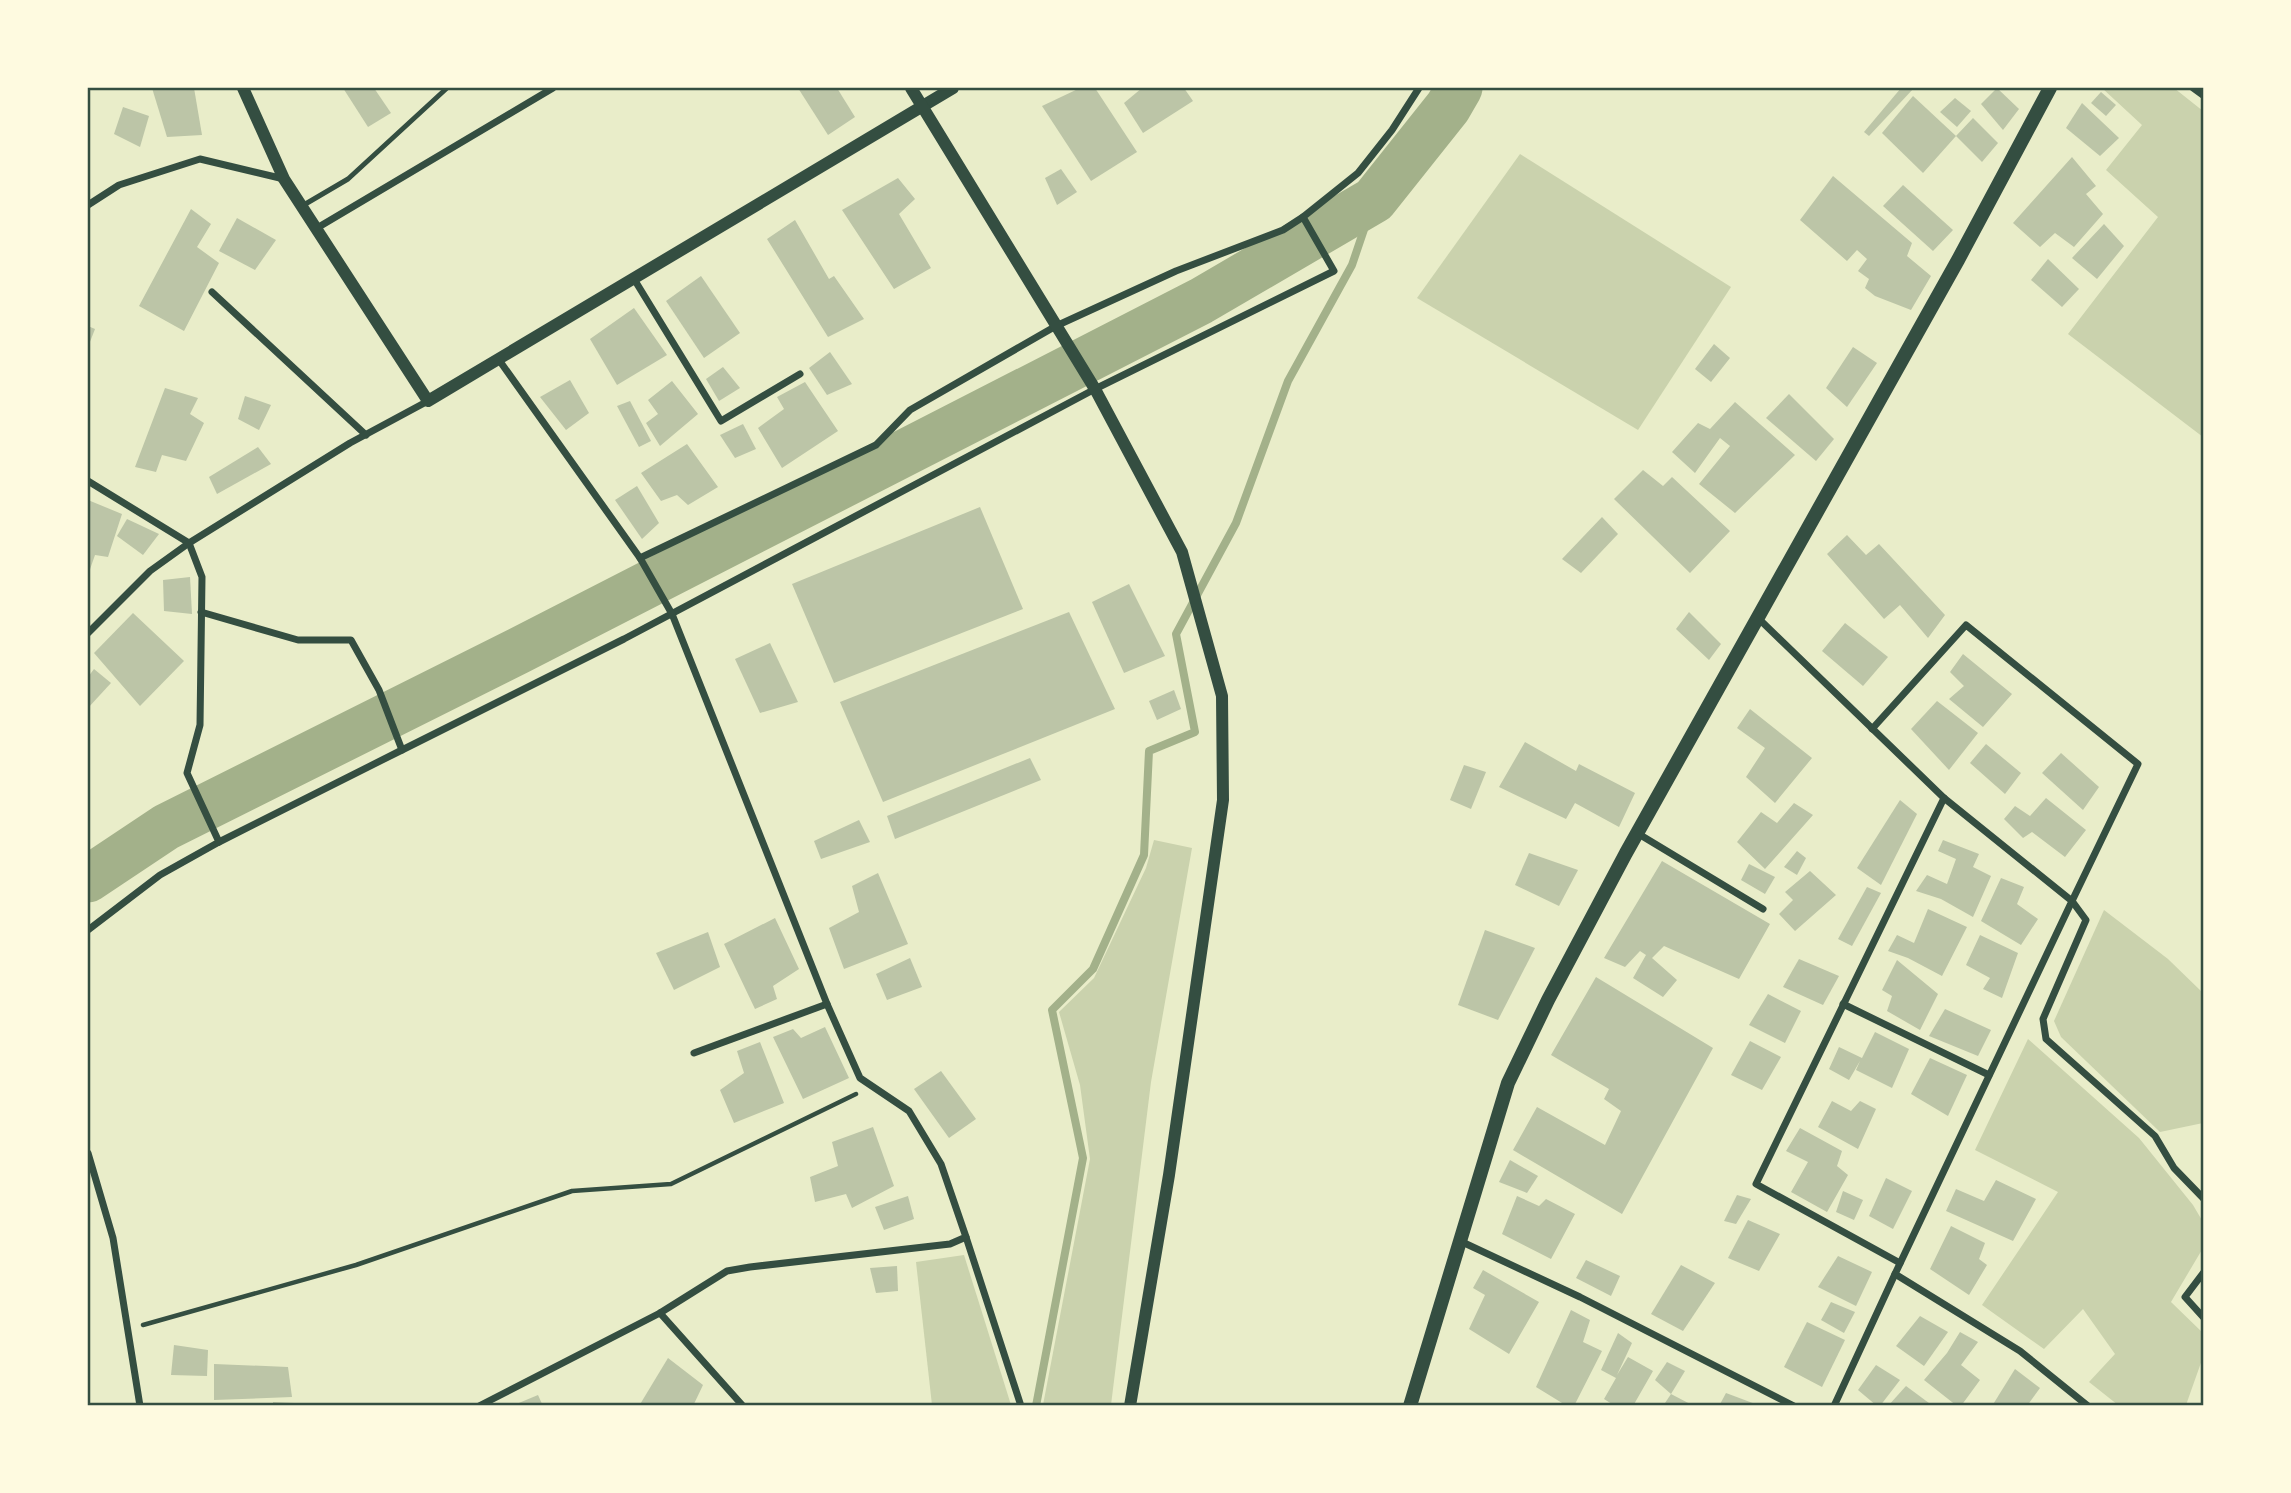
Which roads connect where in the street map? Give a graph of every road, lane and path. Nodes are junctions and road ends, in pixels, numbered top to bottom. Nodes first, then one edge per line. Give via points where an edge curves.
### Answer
1 (243, 88) edge
2 (447, 88) edge
3 (553, 88) edge
4 (911, 88) edge
5 (953, 88) edge
6 (1419, 88) edge
7 (2050, 88) edge
8 (2193, 88) edge
9 (2203, 96) edge
10 (922, 106) junction
11 (285, 179) junction
12 (88, 205) edge
13 (302, 206) junction
14 (1303, 218) junction
15 (317, 228) junction
16 (634, 279) junction
17 (212, 292) dead end
18 (1059, 330) junction
19 (499, 360) junction
20 (800, 374) dead end
21 (1096, 389) junction
22 (428, 401) junction
23 (366, 435) junction
24 (88, 481) edge
25 (189, 543) junction
26 (640, 558) junction
27 (201, 612) junction
28 (672, 614) junction
29 (1758, 618) junction
30 (88, 633) edge
31 (1872, 729) junction
32 (402, 750) junction
33 (1944, 798) junction
34 (1637, 833) junction
35 (218, 839) junction
36 (2072, 901) junction
37 (1763, 909) dead end
38 (88, 930) edge
39 (827, 1004) junction
40 (1843, 1004) junction
41 (694, 1053) dead end
42 (1989, 1075) junction
43 (873, 1086) junction
44 (88, 1153) edge
45 (2203, 1199) edge
46 (966, 1237) junction
47 (1461, 1241) junction
48 (1900, 1263) junction
49 (2203, 1272) edge
50 (1895, 1275) junction
51 (660, 1312) junction
52 (2203, 1318) edge
53 (128, 1329) junction
54 (140, 1405) edge
55 (479, 1405) edge
56 (743, 1405) edge
57 (1021, 1405) edge
58 (1130, 1405) edge
59 (1410, 1405) edge
60 (1794, 1405) edge
61 (1834, 1405) edge
62 (2088, 1405) edge

1 - 11 street
2 - 13 lane via 348,179
3 - 15 street
4 - 10 street
5 - 10 street
6 - 14 street via 1358,173
7 - 29 main road
8 - 9 street
10 - 16 street
10 - 18 street
11 - 12 street via 200,159 120,185
11 - 13 street
13 - 15 street
14 - 18 street via 1165,276
14 - 21 street via 1334,271
15 - 22 street
16 - 19 street
16 - 20 street via 721,421
17 - 23 street
18 - 21 street
18 - 26 street via 910,410 876,445
19 - 22 street
19 - 26 street
21 - 28 street
21 - 58 street via 1182,552 1222,696 1223,800 1169,1175
22 - 23 street
23 - 25 street
24 - 25 street
25 - 27 street via 202,577
25 - 30 street via 150,572
26 - 28 street
27 - 32 street via 298,640 351,640 379,690
27 - 35 street via 200,725 187,773
28 - 32 street
28 - 39 street
29 - 31 street
29 - 34 main road
31 - 33 street
31 - 36 street via 1966,625 2138,764
32 - 35 street
33 - 36 street
33 - 40 street
34 - 37 street
34 - 47 main road via 1508,1083
35 - 38 street via 160,875
36 - 42 street
36 - 45 street via 2086,920 2043,1019 2046,1039 2155,1136 2174,1168
39 - 41 street
39 - 43 street via 860,1078
40 - 42 street
40 - 48 street via 1756,1184
42 - 48 street
43 - 46 street via 909,1111 941,1164
43 - 53 path via 671,1184 572,1191 356,1265
44 - 53 street via 113,1238
46 - 51 street via 950,1244 727,1271
46 - 57 street
47 - 59 main road
47 - 60 street
48 - 50 street
49 - 52 street via 2185,1297
50 - 61 street
50 - 62 street via 2020,1351
51 - 55 street
51 - 56 street
53 - 54 street

